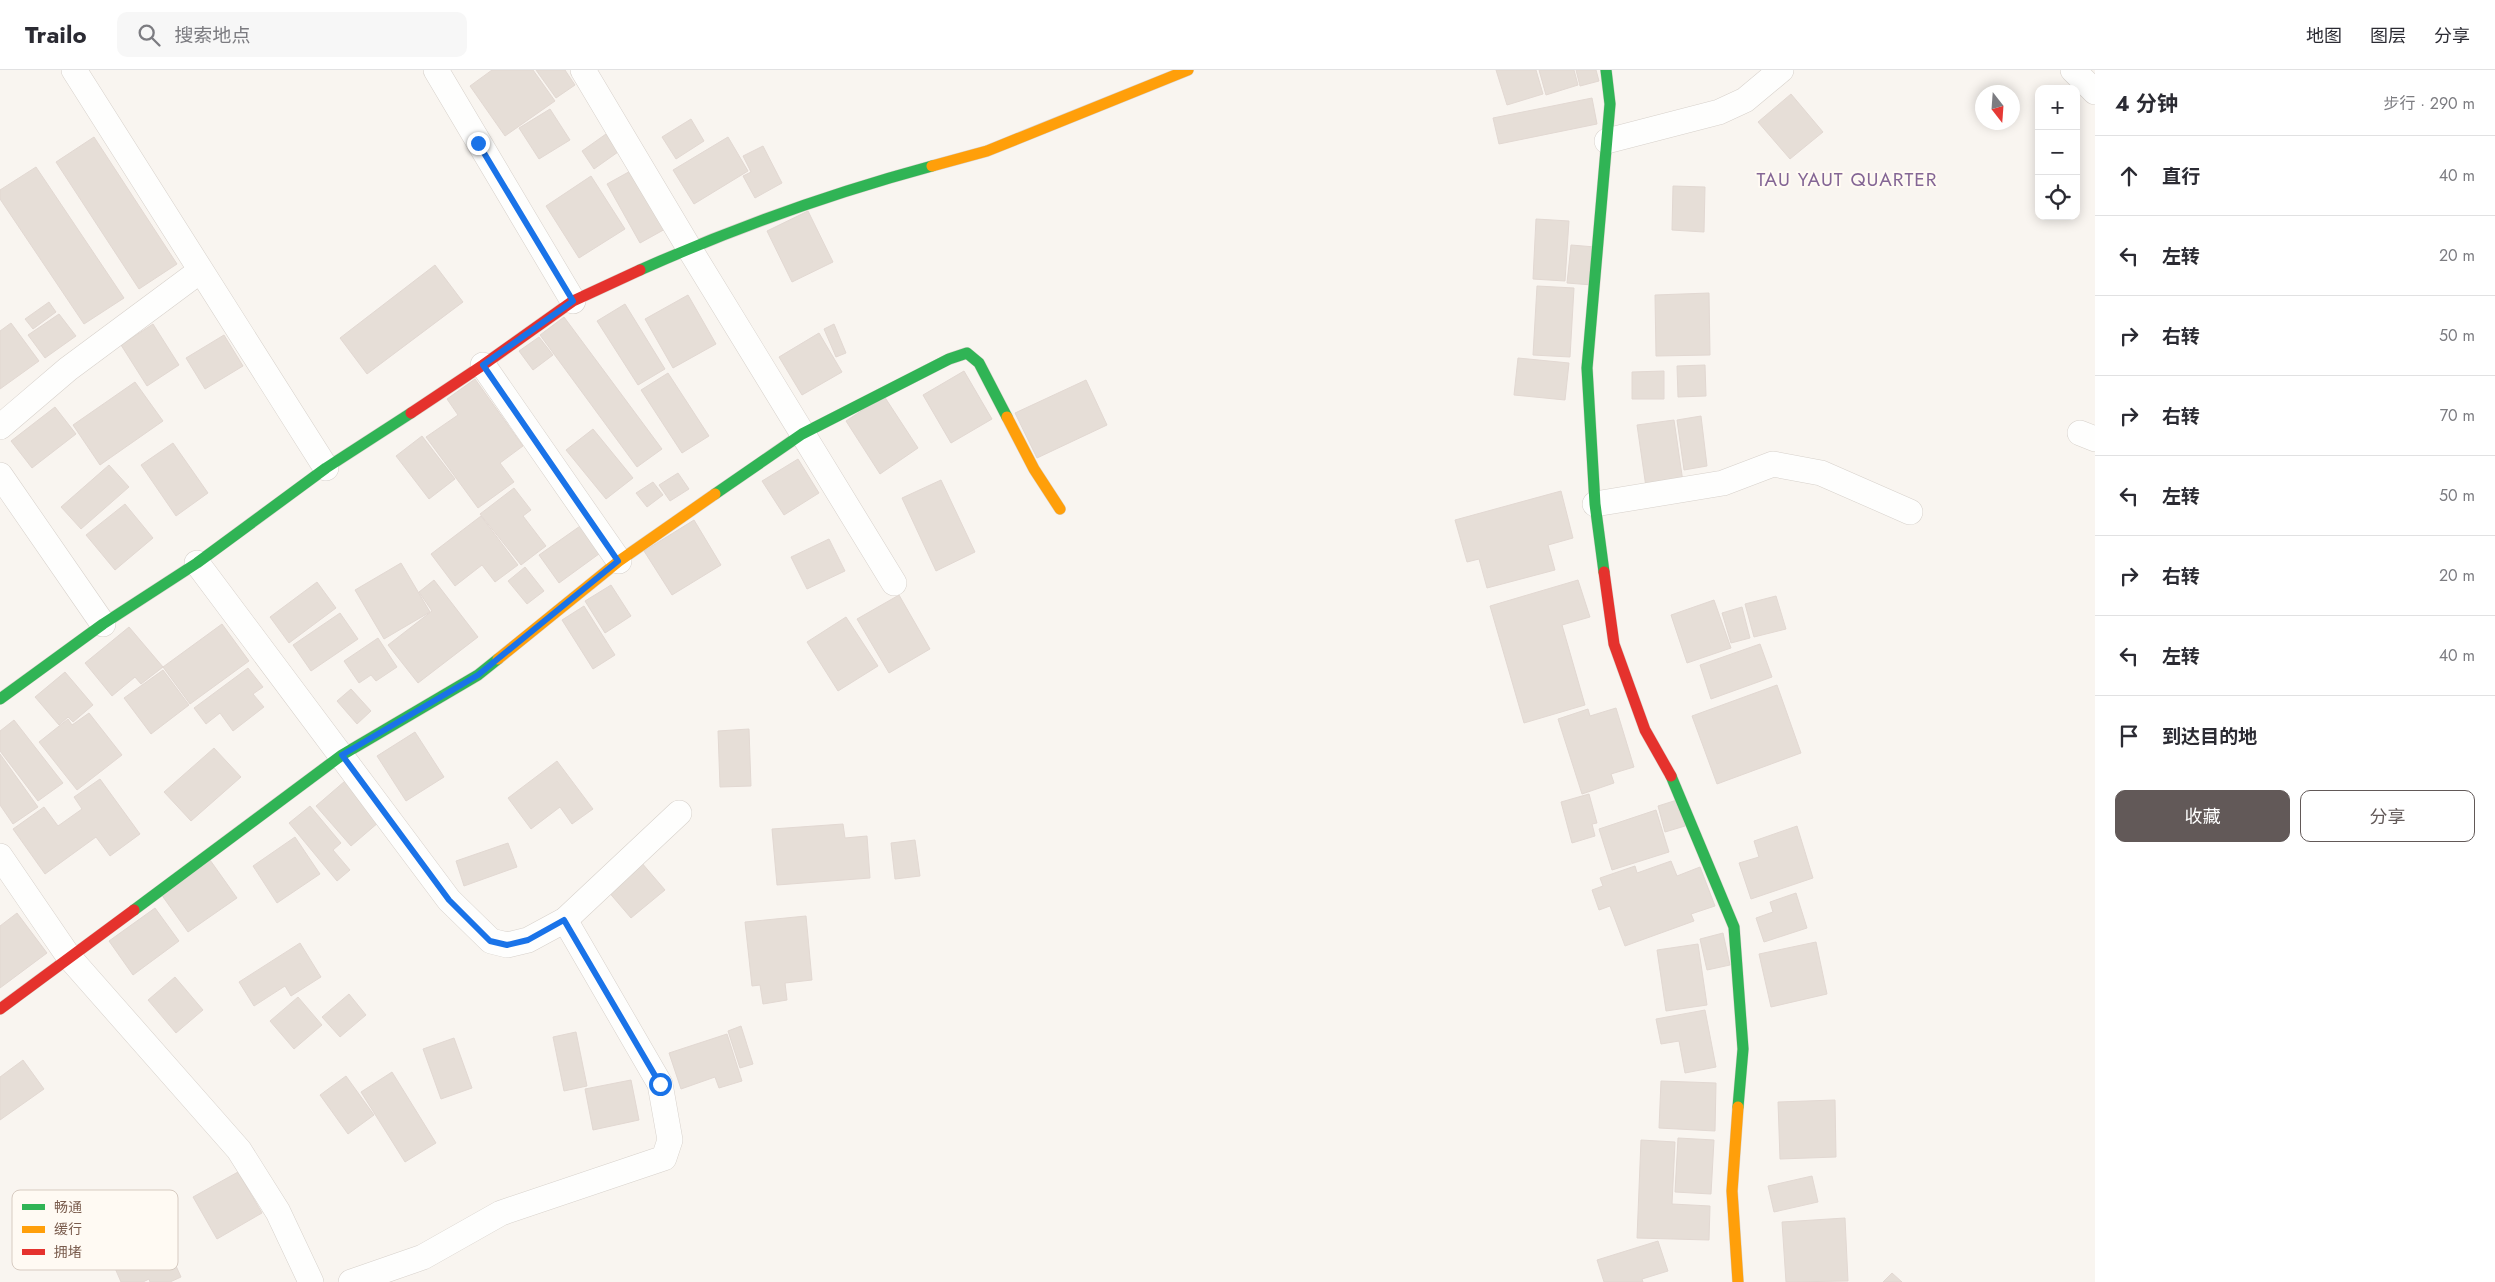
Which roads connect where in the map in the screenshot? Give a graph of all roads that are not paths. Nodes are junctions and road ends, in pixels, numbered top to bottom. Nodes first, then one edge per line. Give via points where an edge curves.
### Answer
1 (74, 70) edge
2 (436, 70) edge
3 (584, 70) edge
4 (1188, 70) edge
5 (1606, 70) edge
6 (1781, 70) edge
7 (2073, 70) edge
8 (2095, 92) edge
9 (1607, 141) junction
10 (688, 248) junction
11 (200, 272) junction
12 (573, 301) junction
13 (483, 365) junction
14 (0, 426) edge
15 (802, 434) junction
16 (326, 468) junction
17 (0, 475) edge
18 (1595, 504) junction
19 (1060, 508) dead end
20 (1910, 512) dead end
21 (618, 561) junction
22 (197, 563) junction
23 (894, 583) dead end
24 (103, 624) junction
25 (0, 700) edge
26 (342, 755) junction
27 (679, 813) dead end
28 (0, 856) edge
29 (564, 920) junction
30 (69, 957) junction
31 (0, 1009) edge
32 (311, 1282) edge
33 (350, 1282) edge
34 (1738, 1282) edge

1 - 11 street
2 - 12 street
3 - 10 street
4 - 10 street via 987,151 855,187
5 - 9 street via 1610,104
6 - 9 street via 1745,100 1718,112
7 - 8 street
9 - 18 street via 1587,368
10 - 12 street
10 - 15 street
11 - 14 street via 68,368
11 - 16 street
12 - 13 street
13 - 16 street
13 - 21 street
15 - 19 street via 967,353 978,363 1034,469
15 - 21 street
15 - 23 street
16 - 22 street
17 - 24 street
18 - 20 street via 1723,483 1772,464 1820,474
18 - 34 street via 1614,644 1645,730 1674,781 1734,927 1743,1049 1732,1191
21 - 26 street via 478,675
22 - 24 street
22 - 26 street
24 - 25 street
26 - 29 street via 449,900 490,941 507,945 528,940
26 - 30 street
27 - 29 street
28 - 30 street
29 - 33 street via 660,1084 670,1140 664,1158 501,1213 423,1257
30 - 31 street
30 - 32 street via 239,1150 278,1212

